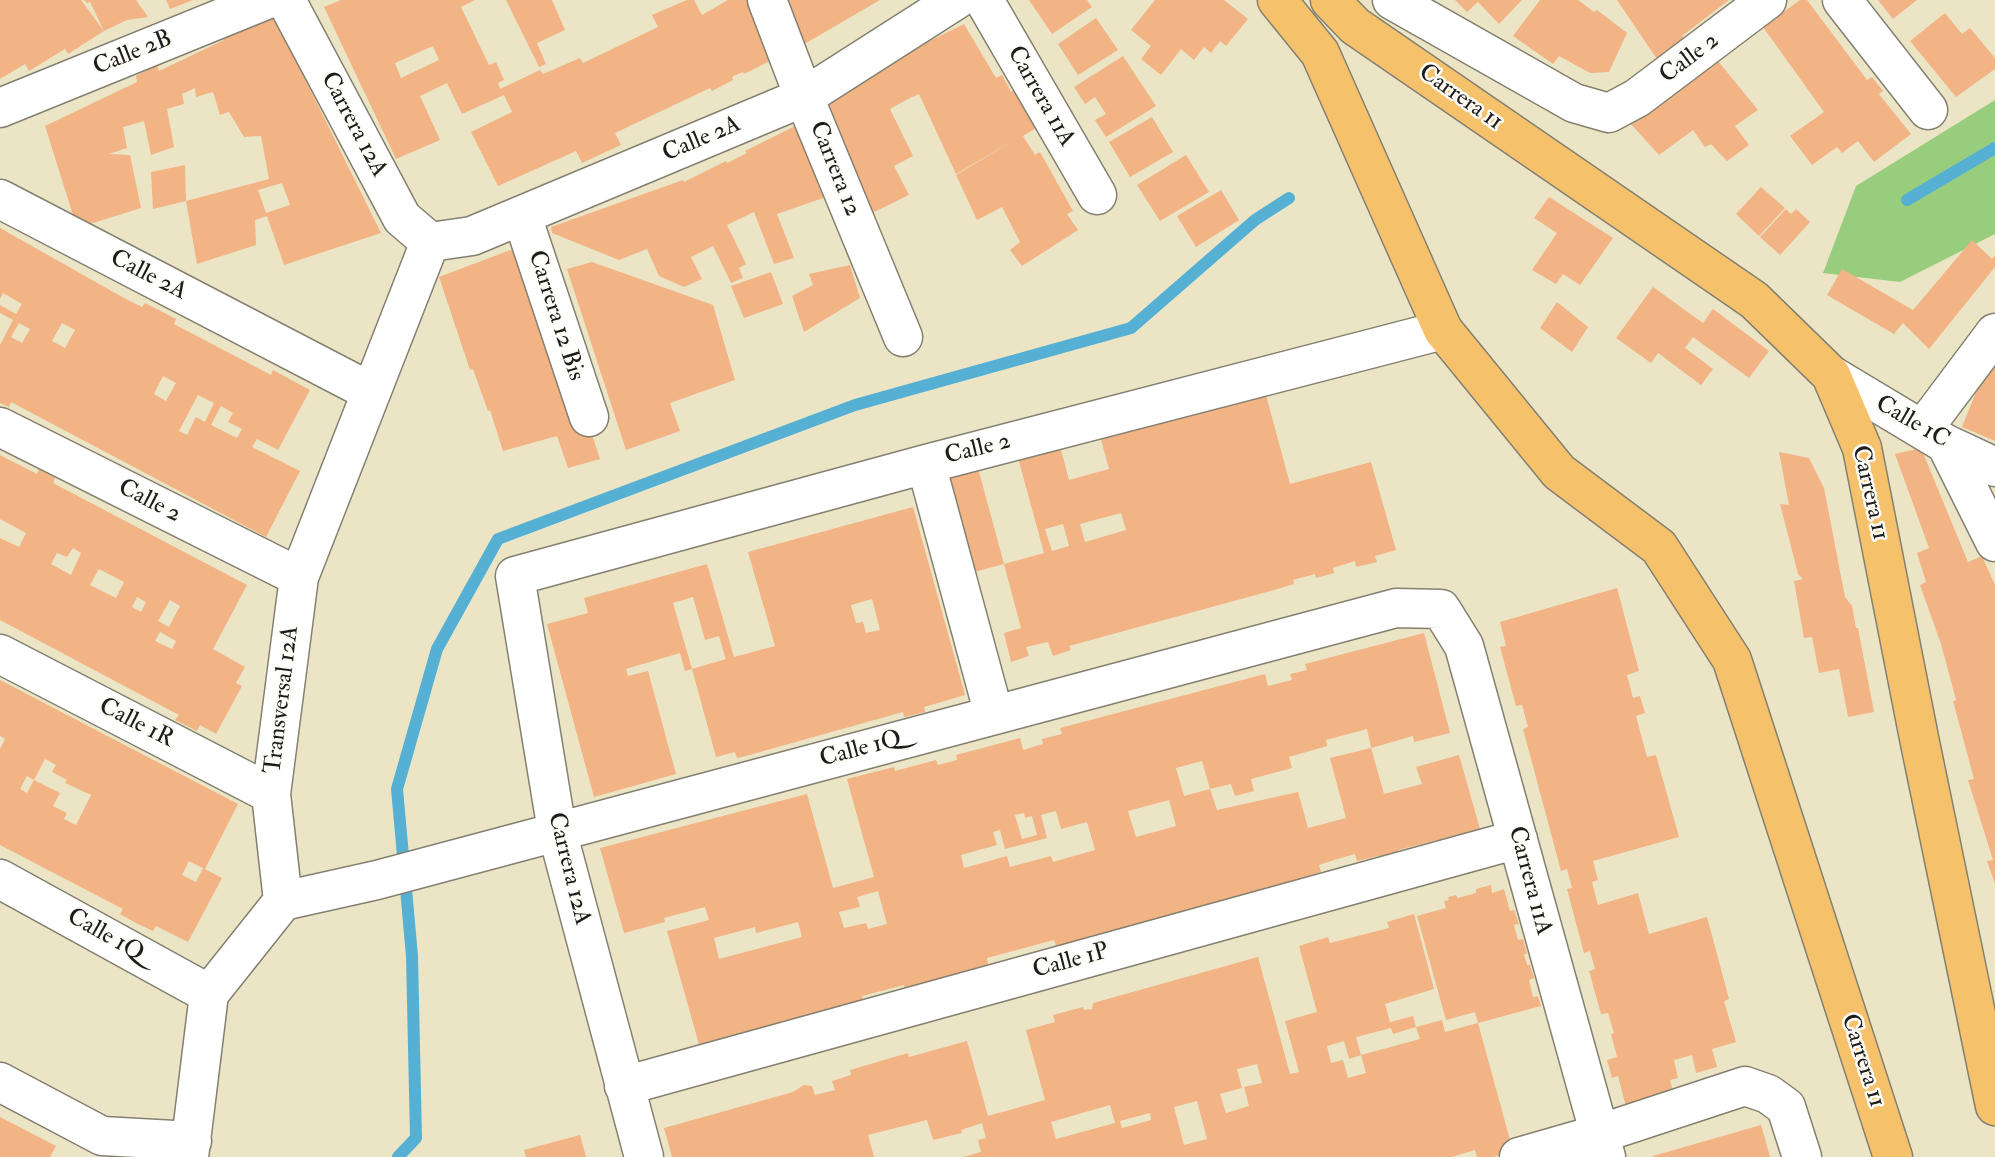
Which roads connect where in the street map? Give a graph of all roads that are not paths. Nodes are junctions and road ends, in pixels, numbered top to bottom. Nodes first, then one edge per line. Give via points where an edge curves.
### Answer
1 (266, 0) edge
2 (286, 0) edge
3 (767, 0) edge
4 (956, 0) edge
5 (984, 0) edge
6 (1277, 0) edge
7 (1392, 0) edge
8 (1767, 0) edge
9 (1842, 0) edge
10 (1342, 13) edge
11 (1320, 53) junction
12 (804, 97) junction
13 (0, 108) edge
14 (1928, 110) dead end
15 (1097, 195) dead end
16 (0, 199) edge
17 (522, 216) junction
18 (430, 242) junction
19 (1443, 330) junction
20 (1995, 334) edge
21 (903, 337) dead end
22 (1830, 375) junction
23 (372, 392) junction
24 (589, 417) dead end
25 (0, 427) edge
26 (1935, 437) junction
27 (926, 464) junction
28 (1995, 467) edge
29 (1995, 542) edge
30 (515, 576) joint
31 (299, 577) junction
32 (1441, 609) joint
33 (0, 654) edge
34 (994, 715) junction
35 (271, 794) junction
36 (557, 831) junction
37 (1518, 839) junction
38 (0, 878) edge
39 (283, 901) junction
40 (209, 994) junction
41 (0, 1082) edge
42 (624, 1086) junction
43 (1995, 1106) edge
44 (1603, 1145) edge
45 (97, 1147) edge
46 (190, 1149) edge
47 (644, 1157) edge
48 (1519, 1157) edge
49 (1802, 1157) edge
50 (1893, 1157) edge

1 - 13 street, Calle 2B
2 - 18 street, Carrera 12A via 402,218
3 - 12 street, Carrera 12
4 - 12 street, Calle 2A
5 - 15 street, Carrera 11A
6 - 11 main road, Carrera 11
7 - 8 street, Calle 2 via 1574,103 1609,113 1637,99
9 - 14 street
10 - 11 main road
10 - 22 main road, Carrera 11 via 1754,300
11 - 19 main road, Carrera 11
12 - 17 street, Calle 2A
12 - 21 street, Carrera 12
16 - 23 street, Calle 2A
17 - 18 street, Calle 2A via 472,236
17 - 24 street, Carrera 12 Bis
18 - 23 street, Transversal 12A
19 - 27 street, Calle 2
19 - 50 main road, Carrera 11 via 1559,472 1659,547 1732,660
20 - 26 street
22 - 26 street, Calle 1C
22 - 43 main road, Carrera 11 via 1862,448
23 - 31 street, Transversal 12A
25 - 31 street, Calle 2
26 - 28 street, Calle 1C
26 - 29 street
27 - 30 street, Calle 2
27 - 34 street
30 - 36 street, Carrera 12A
31 - 35 street, Transversal 12A
32 - 34 street, Calle 1Q via 1396,608
32 - 37 street, Carrera 11A via 1464,646
33 - 35 street, Calle 1R
34 - 36 street, Calle 1Q
35 - 39 street, Transversal 12A
36 - 39 street, Calle 1Q
36 - 42 street, Carrera 12A
37 - 42 street, Calle 1P
37 - 44 street, Carrera 11A
38 - 40 street, Calle 1Q
39 - 40 street
40 - 46 street
41 - 45 street
42 - 47 street, Carrera 12A
44 - 48 street
44 - 49 street via 1745,1086 1786,1107
45 - 46 street

